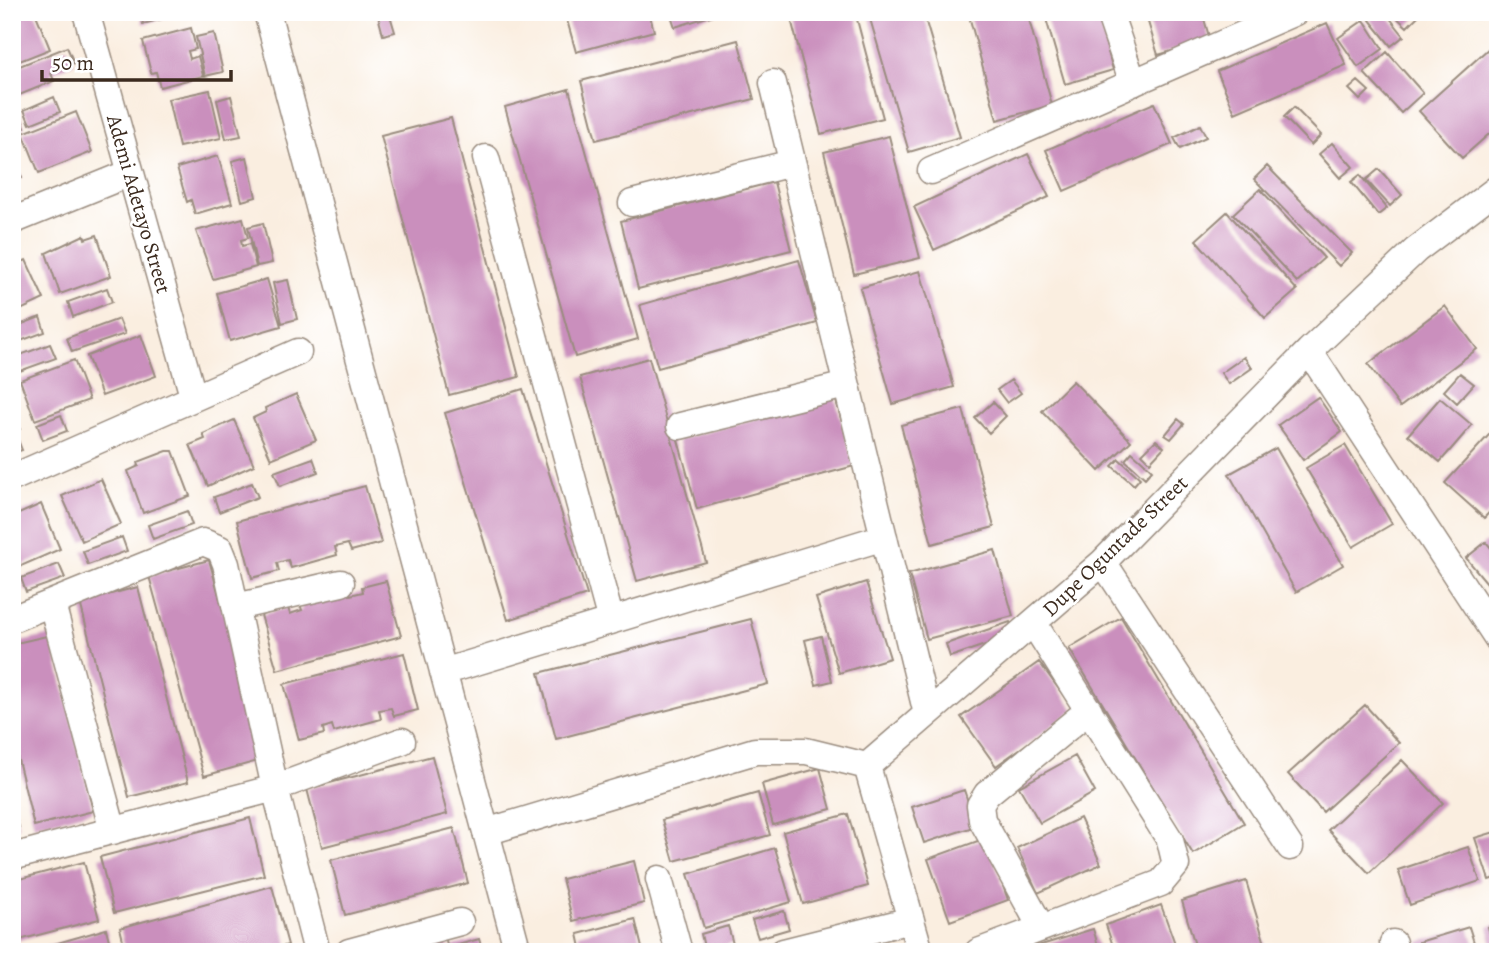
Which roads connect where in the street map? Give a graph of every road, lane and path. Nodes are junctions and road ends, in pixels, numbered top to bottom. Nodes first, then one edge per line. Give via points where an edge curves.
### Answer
1 (86, 12) edge
2 (267, 12) edge
3 (1109, 12) edge
4 (1295, 12) edge
5 (773, 83) dead end
6 (1133, 83) junction
7 (486, 158) dead end
8 (792, 163) junction
9 (931, 171) dead end
10 (130, 173) junction
11 (1498, 188) edge
12 (632, 203) dead end
13 (12, 221) edge
14 (1309, 351) junction
15 (298, 352) dead end
16 (846, 385) junction
17 (193, 396) junction
18 (680, 426) dead end
19 (12, 478) edge
20 (884, 537) junction
21 (1103, 562) junction
22 (341, 583) dead end
23 (52, 604) junction
24 (236, 607) junction
25 (12, 619) edge
26 (611, 621) junction
27 (1034, 624) junction
28 (1498, 639) edge
29 (443, 672) junction
30 (1089, 710) junction
31 (927, 715) junction
32 (402, 741) dead end
33 (867, 766) junction
34 (275, 788) junction
35 (113, 831) junction
36 (486, 832) junction
37 (1290, 847) dead end
38 (12, 857) edge
39 (659, 879) dead end
40 (911, 920) junction
41 (460, 922) dead end
42 (1041, 927) junction
43 (317, 952) edge
44 (349, 952) edge
45 (518, 952) edge
46 (679, 952) edge
47 (783, 952) edge
48 (920, 952) edge
49 (978, 952) edge

1 - 10 street, Ademi Adetayo Street
2 - 29 street
3 - 6 street
4 - 6 street
5 - 8 street
6 - 9 street
7 - 26 street
8 - 12 street
8 - 16 street
10 - 13 street
10 - 17 street, Ademi Adetayo Street
11 - 14 street, Dupe Oguntade Street via 1416,250
14 - 21 street, Dupe Oguntade Street
14 - 28 street
15 - 17 street
16 - 18 street
16 - 20 street
17 - 19 street
20 - 26 street
20 - 31 street
21 - 27 street, Dupe Oguntade Street
21 - 37 street
22 - 24 street
23 - 24 street via 202,542 220,550
23 - 25 street
23 - 35 street
24 - 34 street
26 - 29 street
27 - 30 street
27 - 31 street, Dupe Oguntade Street
29 - 36 street
30 - 42 street via 987,794 981,805 982,820
30 - 42 street via 1170,839 1176,865 1161,883
31 - 33 street, Dupe Oguntade Street
32 - 34 street
33 - 36 street via 806,751 755,751
33 - 40 street
34 - 35 street
34 - 43 street
35 - 38 street
36 - 45 street
39 - 46 street
40 - 47 street
40 - 48 street
41 - 44 street
42 - 49 street

